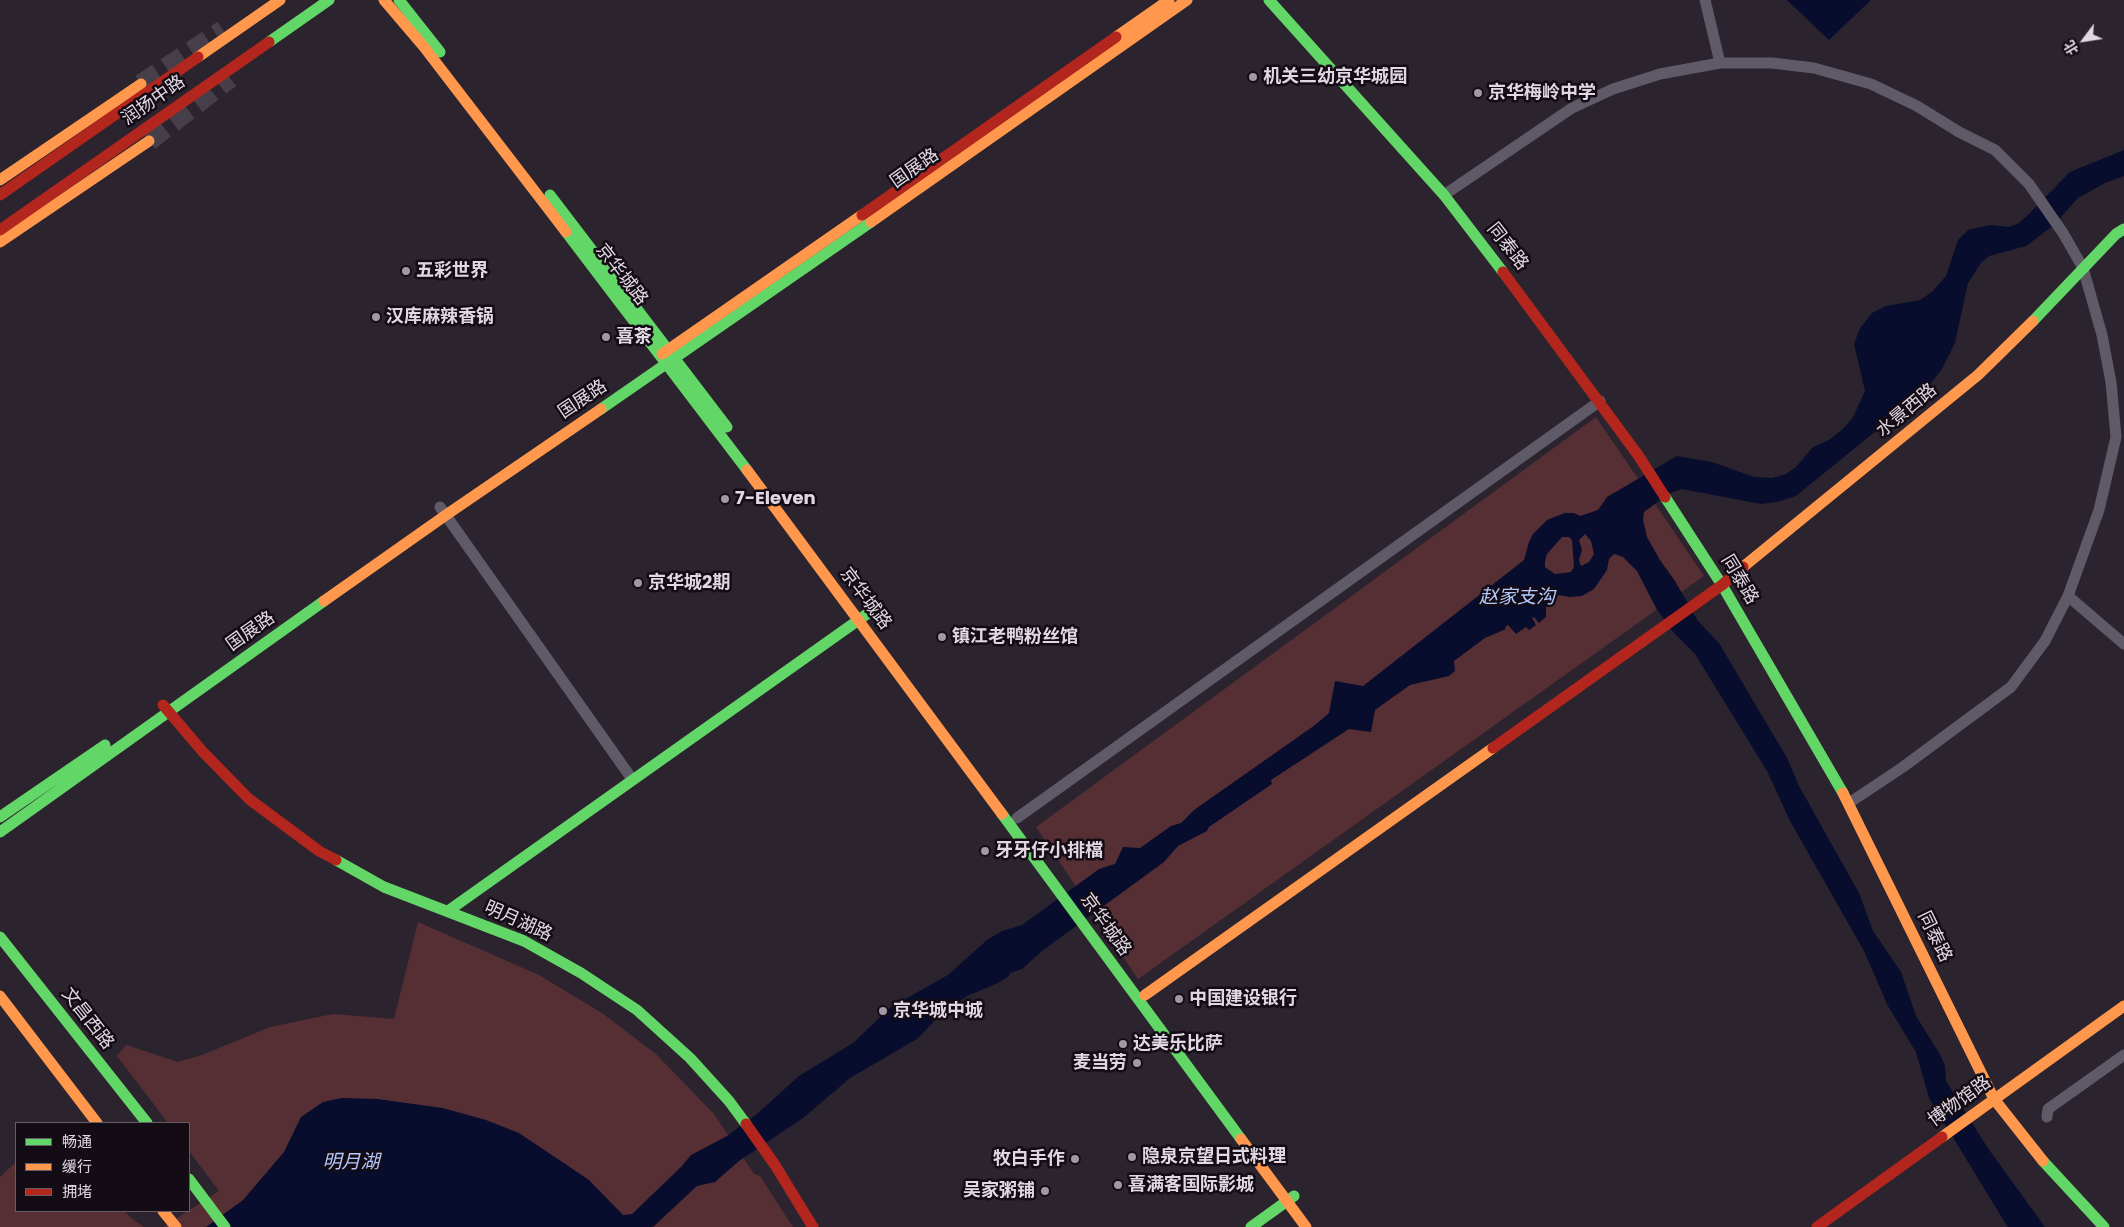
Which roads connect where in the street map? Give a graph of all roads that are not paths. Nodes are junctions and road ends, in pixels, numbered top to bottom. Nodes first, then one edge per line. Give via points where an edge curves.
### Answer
1 (280, 0) edge
2 (329, 0) edge
3 (384, 0) edge
4 (399, 0) edge
5 (1169, 0) edge
6 (1187, 0) edge
7 (1269, 0) edge
8 (1705, 0) edge
9 (1720, 63) junction
10 (141, 84) tunnel mouth
11 (149, 141) tunnel mouth
12 (0, 180) edge
13 (1444, 195) junction
14 (0, 196) edge
15 (2124, 229) edge
16 (0, 230) edge
17 (0, 242) edge
18 (2083, 268) junction
19 (668, 357) junction
20 (1600, 401) junction
21 (443, 511) junction
22 (1722, 585) junction
23 (2068, 596) junction
24 (863, 617) junction
25 (2124, 644) edge
26 (166, 708) junction
27 (632, 779) junction
28 (1849, 803) junction
29 (0, 817) edge
30 (1017, 818) junction
31 (0, 832) edge
32 (1055, 880) junction
33 (448, 911) junction
34 (0, 936) edge
35 (1099, 939) junction
36 (1145, 995) junction
37 (0, 996) edge
38 (2124, 1006) edge
39 (2124, 1055) edge
40 (1994, 1099) junction
41 (2047, 1117) dead end
42 (96, 1122) edge
43 (146, 1122) edge
44 (190, 1180) edge
45 (1291, 1199) junction
46 (164, 1212) edge
47 (176, 1227) edge
48 (225, 1227) edge
49 (813, 1227) edge
50 (1251, 1227) edge
51 (1306, 1227) edge
52 (1316, 1227) edge
53 (1817, 1227) edge
54 (2104, 1227) edge

1 - 14 main road, 润扬中路
2 - 16 main road, 润扬中路
3 - 19 main road, 京华城路
4 - 19 main road, 京华城路
5 - 19 main road, 国展路
6 - 19 main road, 国展路
7 - 13 main road, 同泰路
8 - 9 street
9 - 13 street via 1660,74 1613,89 1572,108
9 - 18 street via 1772,63 1814,68 1871,84 1995,150 2030,184
10 - 12 main road
11 - 17 main road
13 - 20 main road, 同泰路
15 - 18 main road, 水景西路
18 - 22 main road, 水景西路 via 1978,375
18 - 23 street via 2102,335 2111,382 2116,437 2098,510
19 - 21 main road, 国展路
19 - 24 main road, 京华城路
20 - 22 main road, 同泰路
20 - 30 street
21 - 26 main road, 国展路
21 - 27 street
22 - 28 main road, 同泰路
22 - 36 main road, 水景西路
23 - 25 street
23 - 28 street via 2045,641 2011,687
24 - 27 main road
24 - 30 main road, 京华城路
24 - 32 main road, 京华城路
26 - 29 main road, 国展路
26 - 31 main road, 国展路
26 - 33 main road, 明月湖路 via 249,799 318,851 384,887
27 - 33 main road
28 - 40 main road, 同泰路
30 - 32 main road, 京华城路
32 - 35 main road, 京华城路
33 - 49 main road, 明月湖路 via 524,941 637,1010 690,1058 729,1101 775,1165
34 - 43 main road, 文昌西路
35 - 36 main road, 京华城路
35 - 45 main road, 京华城路
36 - 45 main road, 京华城路
37 - 42 main road
38 - 40 main road, 博物馆路
39 - 41 street via 2048,1109
40 - 53 main road, 博物馆路
40 - 54 main road, 同泰路 via 2040,1158
44 - 48 main road
45 - 50 main road
45 - 51 main road, 京华城路
45 - 52 main road, 京华城路
46 - 47 main road

